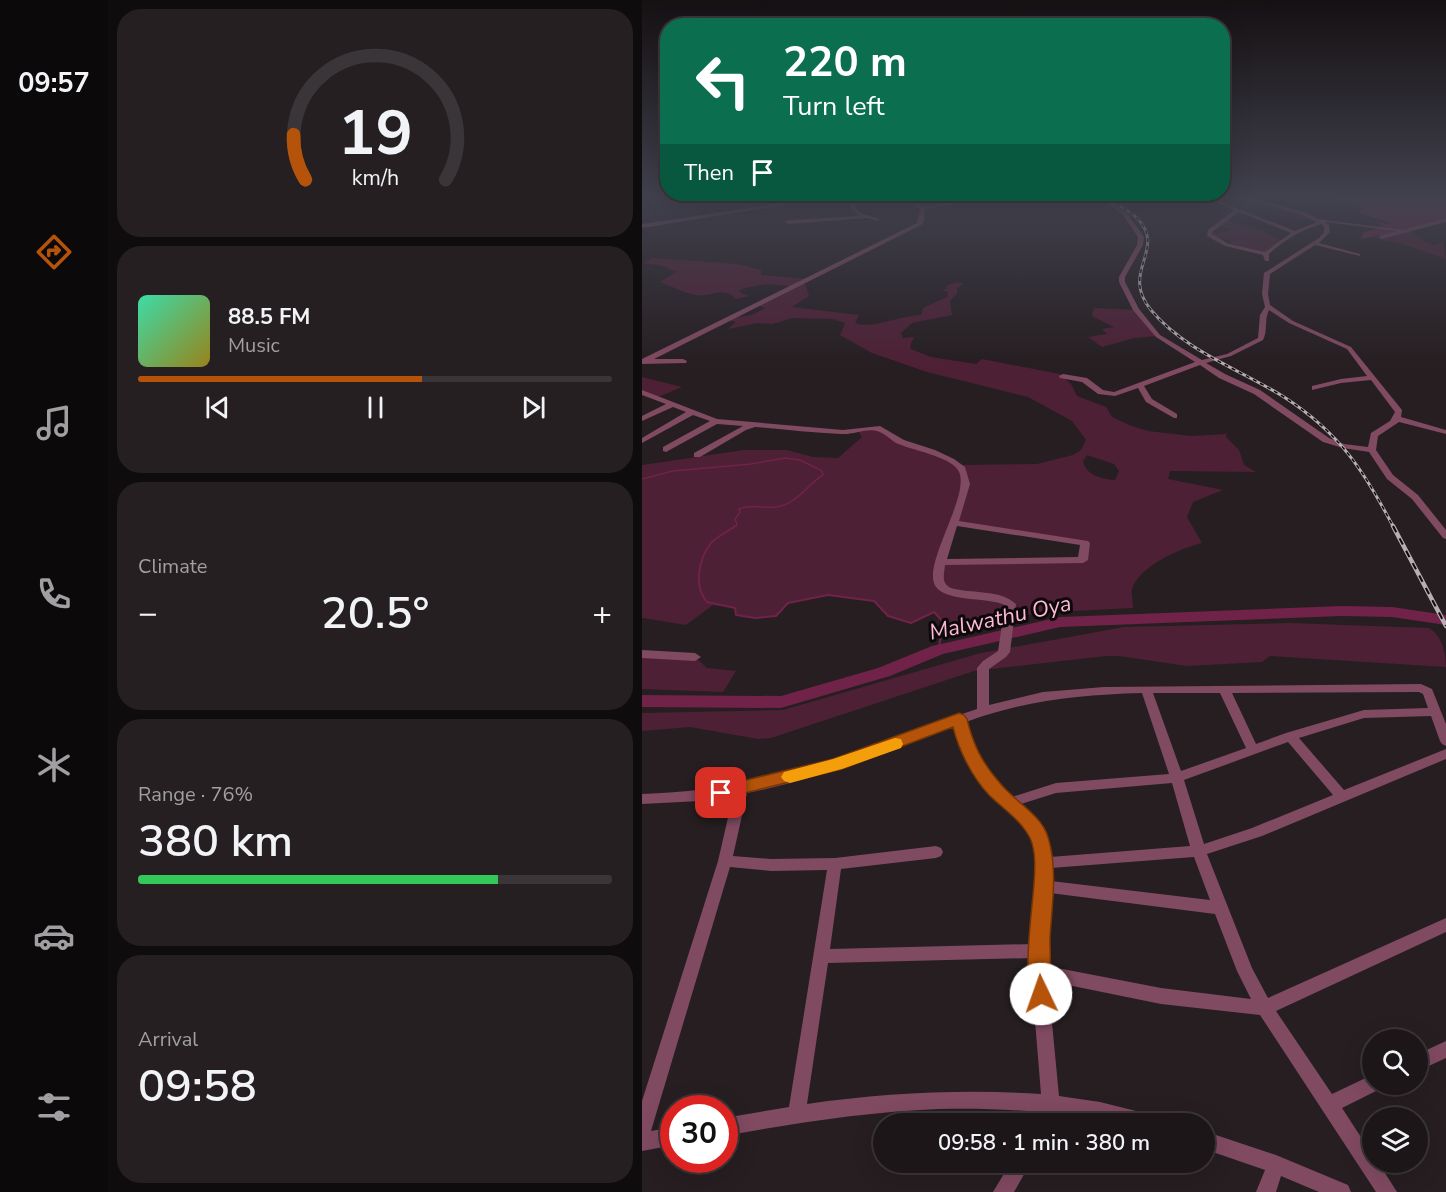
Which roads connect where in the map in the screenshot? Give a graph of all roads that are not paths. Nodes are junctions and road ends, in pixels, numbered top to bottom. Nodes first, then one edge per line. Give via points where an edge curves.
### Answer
1 (862, 253) edge
2 (1136, 253) edge
3 (1260, 253) edge
4 (1299, 253) edge
5 (1322, 253) edge
6 (1349, 253) edge
7 (1266, 254) joint
8 (1358, 255) dead end
9 (1337, 256) dead end
10 (1268, 270) junction
11 (1268, 307) junction
12 (683, 361) dead end
13 (642, 362) edge
14 (1199, 363) junction
15 (1063, 376) dead end
16 (1373, 378) junction
17 (1138, 385) junction
18 (1315, 388) dead end
19 (647, 393) edge
20 (642, 400) edge
21 (672, 404) junction
22 (692, 412) junction
23 (1174, 416) dead end
24 (642, 419) edge
25 (1398, 419) junction
26 (716, 421) junction
27 (757, 425) junction
28 (1446, 432) edge
29 (642, 441) edge
30 (666, 449) dead end
31 (1372, 450) junction
32 (698, 455) dead end
33 (953, 524) junction
34 (1446, 536) edge
35 (941, 562) junction
36 (642, 654) edge
37 (694, 657) dead end
38 (1146, 689) junction
39 (1225, 690) junction
40 (983, 711) junction
41 (1434, 712) junction
42 (959, 719) junction
43 (1290, 736) junction
44 (1446, 741) edge
45 (1253, 750) junction
46 (1446, 754) edge
47 (1177, 778) junction
48 (741, 789) junction
49 (1342, 797) junction
50 (642, 799) edge
51 (1008, 803) junction
52 (1199, 851) junction
53 (936, 852) dead end
54 (725, 861) junction
55 (1044, 863) junction
56 (835, 864) junction
57 (1044, 886) junction
58 (1222, 908) junction
59 (1446, 926) edge
60 (1040, 951) junction
61 (821, 956) junction
62 (1039, 972) junction
63 (1266, 1008) junction
64 (1446, 1049) edge
65 (1428, 1058) edge
66 (1362, 1089) edge
67 (1051, 1102) junction
68 (1330, 1104) junction
69 (797, 1113) junction
70 (1048, 1113) edge
71 (1115, 1113) edge
72 (738, 1124) edge
73 (642, 1130) edge
74 (660, 1139) edge
75 (642, 1142) edge
76 (1215, 1144) edge
77 (1276, 1164) junction
78 (1015, 1173) edge
79 (1003, 1192) edge
80 (1266, 1192) edge
81 (1341, 1192) edge
82 (1388, 1192) edge

1 - 13 street
2 - 14 street via 1122,277 1136,310 1158,336
3 - 7 street
4 - 10 street
5 - 9 street
6 - 8 street
7 - 10 street
10 - 11 street
11 - 14 street via 1261,339 1229,355
11 - 16 street via 1349,348
12 - 13 street
14 - 17 street
14 - 31 street via 1257,392 1326,440
15 - 17 street via 1084,380 1107,394
16 - 18 street
16 - 25 street via 1399,412
17 - 23 street via 1149,400
19 - 20 street
19 - 21 street
21 - 22 street
21 - 24 street
22 - 26 street
22 - 29 street
25 - 28 street
25 - 31 street via 1374,435
26 - 27 street
26 - 30 street
27 - 32 street via 744,428
27 - 33 street via 843,432 877,428 901,442 951,461 962,469 966,484
31 - 34 street via 1390,477 1415,497
33 - 35 street
33 - 35 street via 1085,543 1083,560
35 - 40 street via 938,580 945,590 994,597 1011,604 1007,644 1000,656 982,668
36 - 37 street
38 - 39 street
38 - 40 street via 1073,692 1020,700
38 - 47 street
39 - 41 street via 1421,688 1428,692
39 - 45 street
40 - 42 street
41 - 43 street via 1364,714
41 - 44 street
42 - 48 street via 855,758
42 - 51 street via 966,747
43 - 45 street
43 - 49 street
45 - 47 street
46 - 49 street
47 - 51 street via 1081,784
47 - 52 street
48 - 50 street via 683,798
48 - 54 street
49 - 52 street
51 - 55 street via 1039,836
52 - 55 street
52 - 58 street
53 - 56 street
54 - 56 street
54 - 73 street
55 - 57 street
56 - 61 street
57 - 58 street
57 - 60 street
58 - 63 street via 1245,971
59 - 63 street
60 - 61 street
60 - 62 street
61 - 69 street
62 - 63 street via 1161,996
62 - 67 street
63 - 68 street
64 - 65 street
66 - 68 street
67 - 69 street via 919,1102
67 - 70 street
67 - 71 street
68 - 82 street
69 - 72 street
74 - 75 street
76 - 77 street
77 - 80 street
77 - 81 street
78 - 79 street

